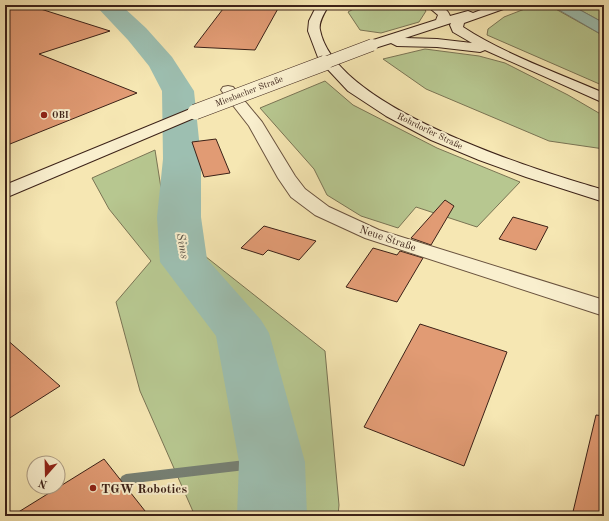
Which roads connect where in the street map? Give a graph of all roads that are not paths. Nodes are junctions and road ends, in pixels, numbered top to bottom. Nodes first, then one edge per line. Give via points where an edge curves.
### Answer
1 (323, 5) edge
2 (432, 5) edge
3 (498, 5) edge
4 (505, 5) edge
5 (442, 22) junction
6 (376, 43) junction
7 (508, 56) junction
8 (228, 90) dead end
9 (604, 98) edge
10 (5, 192) edge
11 (604, 196) edge
12 (604, 308) edge

1 - 11 main road, Rohrdorfer Straße via 315,21 314,30 323,54 350,84 373,100 444,140 494,160
2 - 5 main road via 443,12
3 - 5 main road, Miesbacher Straße
4 - 7 main road via 460,21 456,25 460,32
5 - 6 main road, Miesbacher Straße
6 - 7 main road via 454,44
6 - 10 main road, Miesbacher Straße, bridge via 195,112
7 - 9 main road
8 - 12 main road, Neue Straße via 256,125 298,193 322,211 372,234

